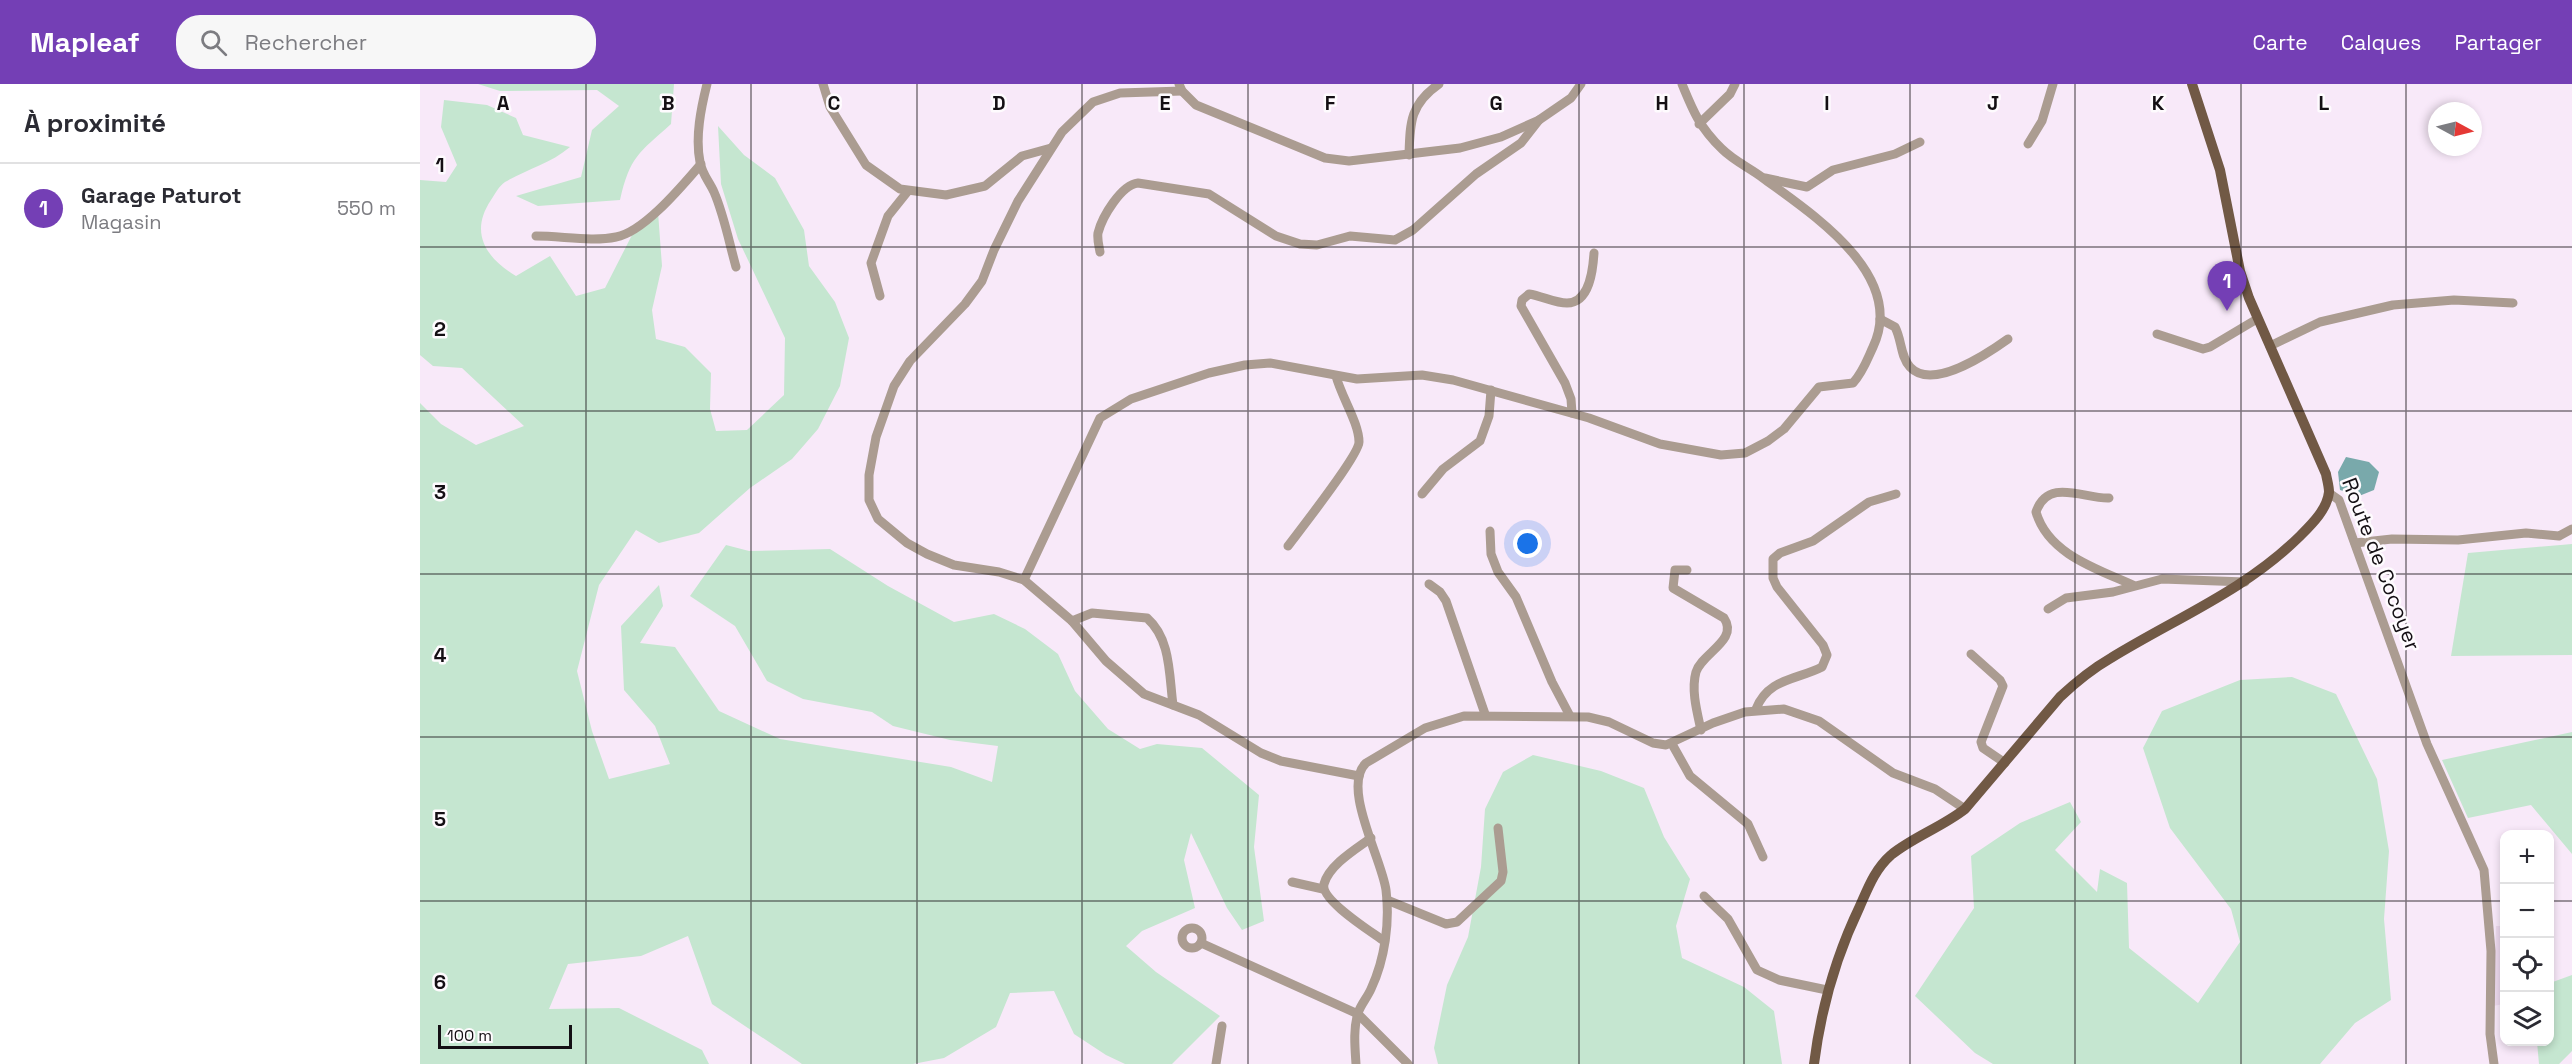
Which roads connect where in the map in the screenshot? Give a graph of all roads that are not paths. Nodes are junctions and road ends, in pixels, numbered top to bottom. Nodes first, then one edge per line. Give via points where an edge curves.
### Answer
1 (707, 84) edge
2 (823, 84) edge
3 (1439, 84) edge
4 (1581, 84) edge
5 (1682, 84) edge
6 (1735, 84) edge
7 (2054, 84) edge
8 (2192, 84) edge
9 (1181, 87) edge
10 (1539, 120) junction
11 (1699, 124) junction
12 (1920, 142) dead end
13 (2028, 144) dead end
14 (1051, 148) junction
15 (1409, 155) junction
16 (700, 164) junction
17 (1762, 178) junction
18 (908, 191) junction
19 (536, 236) dead end
20 (1100, 252) dead end
21 (1594, 253) dead end
22 (736, 267) dead end
23 (880, 296) dead end
24 (2513, 303) dead end
25 (1880, 319) junction
26 (2257, 319) junction
27 (2157, 334) dead end
28 (2008, 339) dead end
29 (2270, 346) junction
30 (1336, 376) junction
31 (1491, 390) junction
32 (1572, 413) junction
33 (2329, 493) junction
34 (1422, 494) dead end
35 (1896, 494) dead end
36 (2109, 498) dead end
37 (2572, 529) edge
38 (1490, 531) dead end
39 (2355, 543) junction
40 (1288, 546) dead end
41 (1687, 570) dead end
42 (1024, 580) junction
43 (2245, 582) junction
44 (1429, 584) dead end
45 (2133, 585) junction
46 (2048, 609) dead end
47 (1072, 621) junction
48 (1971, 654) dead end
49 (1173, 705) junction
50 (1756, 709) junction
51 (1485, 714) junction
52 (1570, 716) junction
53 (1701, 730) junction
54 (1672, 744) junction
55 (2005, 763) junction
56 (1359, 776) junction
57 (1965, 809) junction
58 (1498, 828) dead end
59 (1371, 838) junction
60 (1763, 856) dead end
61 (1292, 882) dead end
62 (1323, 889) junction
63 (1704, 896) dead end
64 (1387, 900) junction
65 (1384, 941) junction
66 (1201, 943) dead end
67 (1827, 990) junction
68 (1358, 1014) junction
69 (1222, 1026) dead end
70 (1216, 1064) edge
71 (1356, 1064) edge
72 (1408, 1064) edge
73 (1814, 1064) edge
74 (2494, 1064) edge

1 - 16 street via 701,108
2 - 18 street via 830,107 866,165
3 - 15 street via 1428,91 1410,120
4 - 10 street via 1571,98
5 - 11 street
6 - 11 street
7 - 13 street via 2042,121
8 - 26 main road, Route de Cocoyer via 2210,134 2240,271
9 - 14 street via 1120,93 1093,102
9 - 15 street via 1196,105 1325,158 1349,161
10 - 15 street via 1501,137
10 - 20 street via 1521,143 1476,174 1413,230 1395,240 1350,236 1317,245 1300,244 1276,236 1209,194 1138,183 1127,186 1104,219 1098,231
11 - 17 street via 1724,152
12 - 17 street via 1894,154 1833,170 1807,187
14 - 18 street via 1022,156 985,186 946,195
14 - 42 street via 1018,201 982,281 910,361 894,386 868,475 869,500 878,519 907,543 954,565
16 - 19 street via 630,233 604,238
16 - 22 street via 721,214
17 - 25 street via 1855,254 1874,290
18 - 23 street via 888,216 871,263
21 - 32 street via 1592,276 1575,301 1568,303 1529,294 1521,306 1564,383
24 - 29 street via 2454,300 2393,305 2320,322
25 - 28 street via 1895,327 1910,367 1931,377 1982,357
25 - 32 street via 1877,338 1853,383 1819,387 1784,429 1745,453 1721,455 1659,444
26 - 27 street via 2210,347
26 - 29 main road, Route de Cocoyer
29 - 33 main road, Route de Cocoyer via 2326,474
30 - 31 street via 1422,375
30 - 40 street via 1359,445 1354,458
30 - 42 street via 1257,363 1180,381 1116,406 1094,427
31 - 32 street
31 - 34 street via 1489,416 1480,441 1443,469
33 - 39 street, Route de Cocoyer via 2339,500
33 - 43 main road via 2311,525
35 - 50 street via 1869,502 1813,541 1773,559 1777,587 1827,655 1822,667 1769,688
36 - 45 street via 2074,491 2048,495 2042,498 2036,512 2038,521 2060,547 2082,562
37 - 39 street via 2559,536 2526,533 2458,540
38 - 52 street via 1491,554 1498,572 1516,597
39 - 74 street, Route de Cocoyer via 2427,744 2484,870
41 - 53 street via 1675,570 1673,588 1728,624 1724,640 1697,671
42 - 47 street
43 - 45 street via 2162,579
43 - 55 main road via 2092,670 2060,697
44 - 51 street via 1446,601
45 - 46 street via 2113,592 2066,598
47 - 49 street via 1125,679 1144,694
47 - 49 street via 1092,613 1148,618 1164,642
48 - 55 street via 2003,686 1981,742 1983,748
49 - 56 street via 1199,715 1281,761
50 - 53 street
50 - 57 street via 1784,709 1810,716 1893,773 1935,789
51 - 52 street
51 - 56 street via 1425,728 1366,763
52 - 54 street via 1600,719 1653,743
53 - 54 street
54 - 60 street via 1690,776 1748,824
55 - 57 main road
56 - 59 street via 1358,796
57 - 67 main road via 1903,846 1872,878 1843,940
58 - 64 street via 1503,864 1500,881 1456,922 1446,924
59 - 62 street via 1333,870
59 - 64 street via 1383,872
61 - 62 street
62 - 65 street via 1327,897
63 - 67 street via 1728,919 1757,970 1779,980
64 - 65 street
65 - 68 street via 1375,980
66 - 68 street
67 - 73 main road
68 - 71 street
68 - 72 street
69 - 70 street

